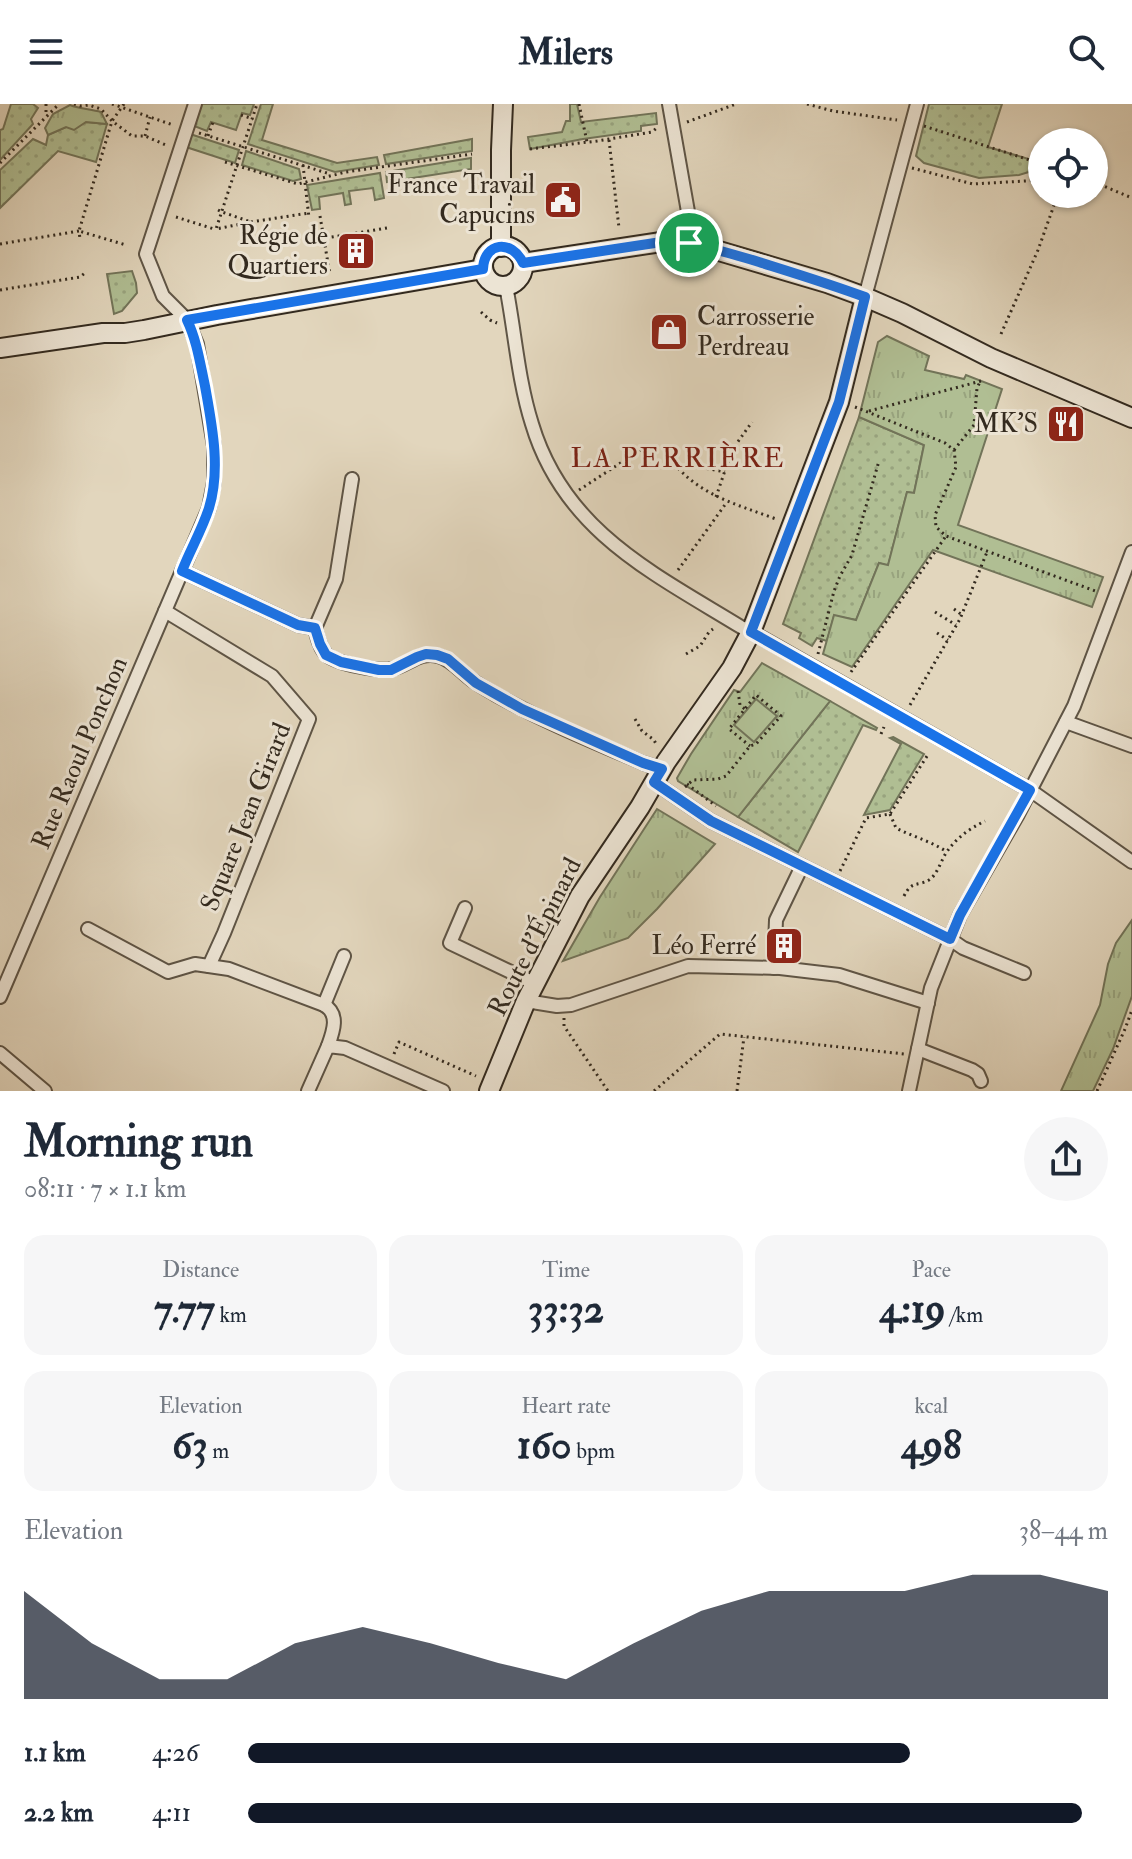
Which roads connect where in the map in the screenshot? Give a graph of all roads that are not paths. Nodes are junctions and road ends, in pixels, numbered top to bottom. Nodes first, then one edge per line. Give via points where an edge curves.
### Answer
1 (195, 104) edge
2 (503, 104) edge
3 (669, 104) edge
4 (917, 104) edge
5 (689, 243) junction
6 (501, 247) junction
7 (523, 263) junction
8 (483, 269) junction
9 (506, 286) junction
10 (865, 297) junction
11 (187, 320) junction
12 (0, 348) edge
13 (1132, 418) edge
14 (352, 479) dead end
15 (1132, 552) edge
16 (182, 571) junction
17 (165, 611) junction
18 (315, 628) junction
19 (751, 632) junction
20 (1066, 722) junction
21 (1132, 746) edge
22 (659, 768) junction
23 (1030, 790) junction
24 (1132, 862) edge
25 (802, 866) junction
26 (465, 908) dead end
27 (88, 929) dead end
28 (950, 939) junction
29 (344, 956) dead end
30 (209, 966) junction
31 (774, 968) junction
32 (1024, 973) dead end
33 (536, 984) junction
34 (0, 997) edge
35 (526, 1001) junction
36 (928, 1003) junction
37 (324, 1005) junction
38 (328, 1046) junction
39 (914, 1052) junction
40 (0, 1053) edge
41 (981, 1081) dead end
42 (486, 1085) edge
43 (44, 1091) edge
44 (308, 1091) edge
45 (443, 1091) edge
46 (909, 1091) edge

1 - 11 street via 146,254 163,296
2 - 6 main road
3 - 5 street
4 - 10 street, Route d'Épinard
5 - 7 main road via 668,241
5 - 10 main road
6 - 7 main road via 517,252
6 - 8 main road via 489,252
7 - 9 main road via 517,281
8 - 9 main road via 493,284
8 - 11 main road
9 - 19 street via 532,425 568,497 628,556
10 - 13 main road
10 - 19 main road, Route d'Épinard via 839,402
11 - 12 main road
11 - 16 street, Rue Raoul Ponchon via 197,344 212,426 214,482 209,508
14 - 18 street via 336,579
15 - 20 street
16 - 17 street, Rue Raoul Ponchon
16 - 18 street
17 - 30 street, Square Jean Girard via 272,676 309,719
17 - 34 street, Rue Raoul Ponchon
18 - 22 street via 326,655 341,662 391,670 426,654 437,655 522,709
19 - 22 main road, Route d'Épinard via 732,668
19 - 23 street
20 - 21 street
20 - 23 street
22 - 25 street via 711,821
22 - 33 main road, Route d'Épinard via 580,896
23 - 24 street
23 - 28 street
25 - 28 street
25 - 31 street via 776,920
26 - 33 street via 450,943
27 - 30 street via 168,972 195,964
28 - 32 street
28 - 36 street
29 - 37 street
30 - 37 street
31 - 35 street via 688,966 571,1005
31 - 36 street via 839,975
33 - 35 main road, Route d'Épinard
35 - 42 main road, Route d'Épinard
36 - 39 street
37 - 38 street via 331,1008 334,1026
38 - 44 street
38 - 45 street via 345,1048
39 - 41 street via 972,1070
39 - 46 street
40 - 43 street

